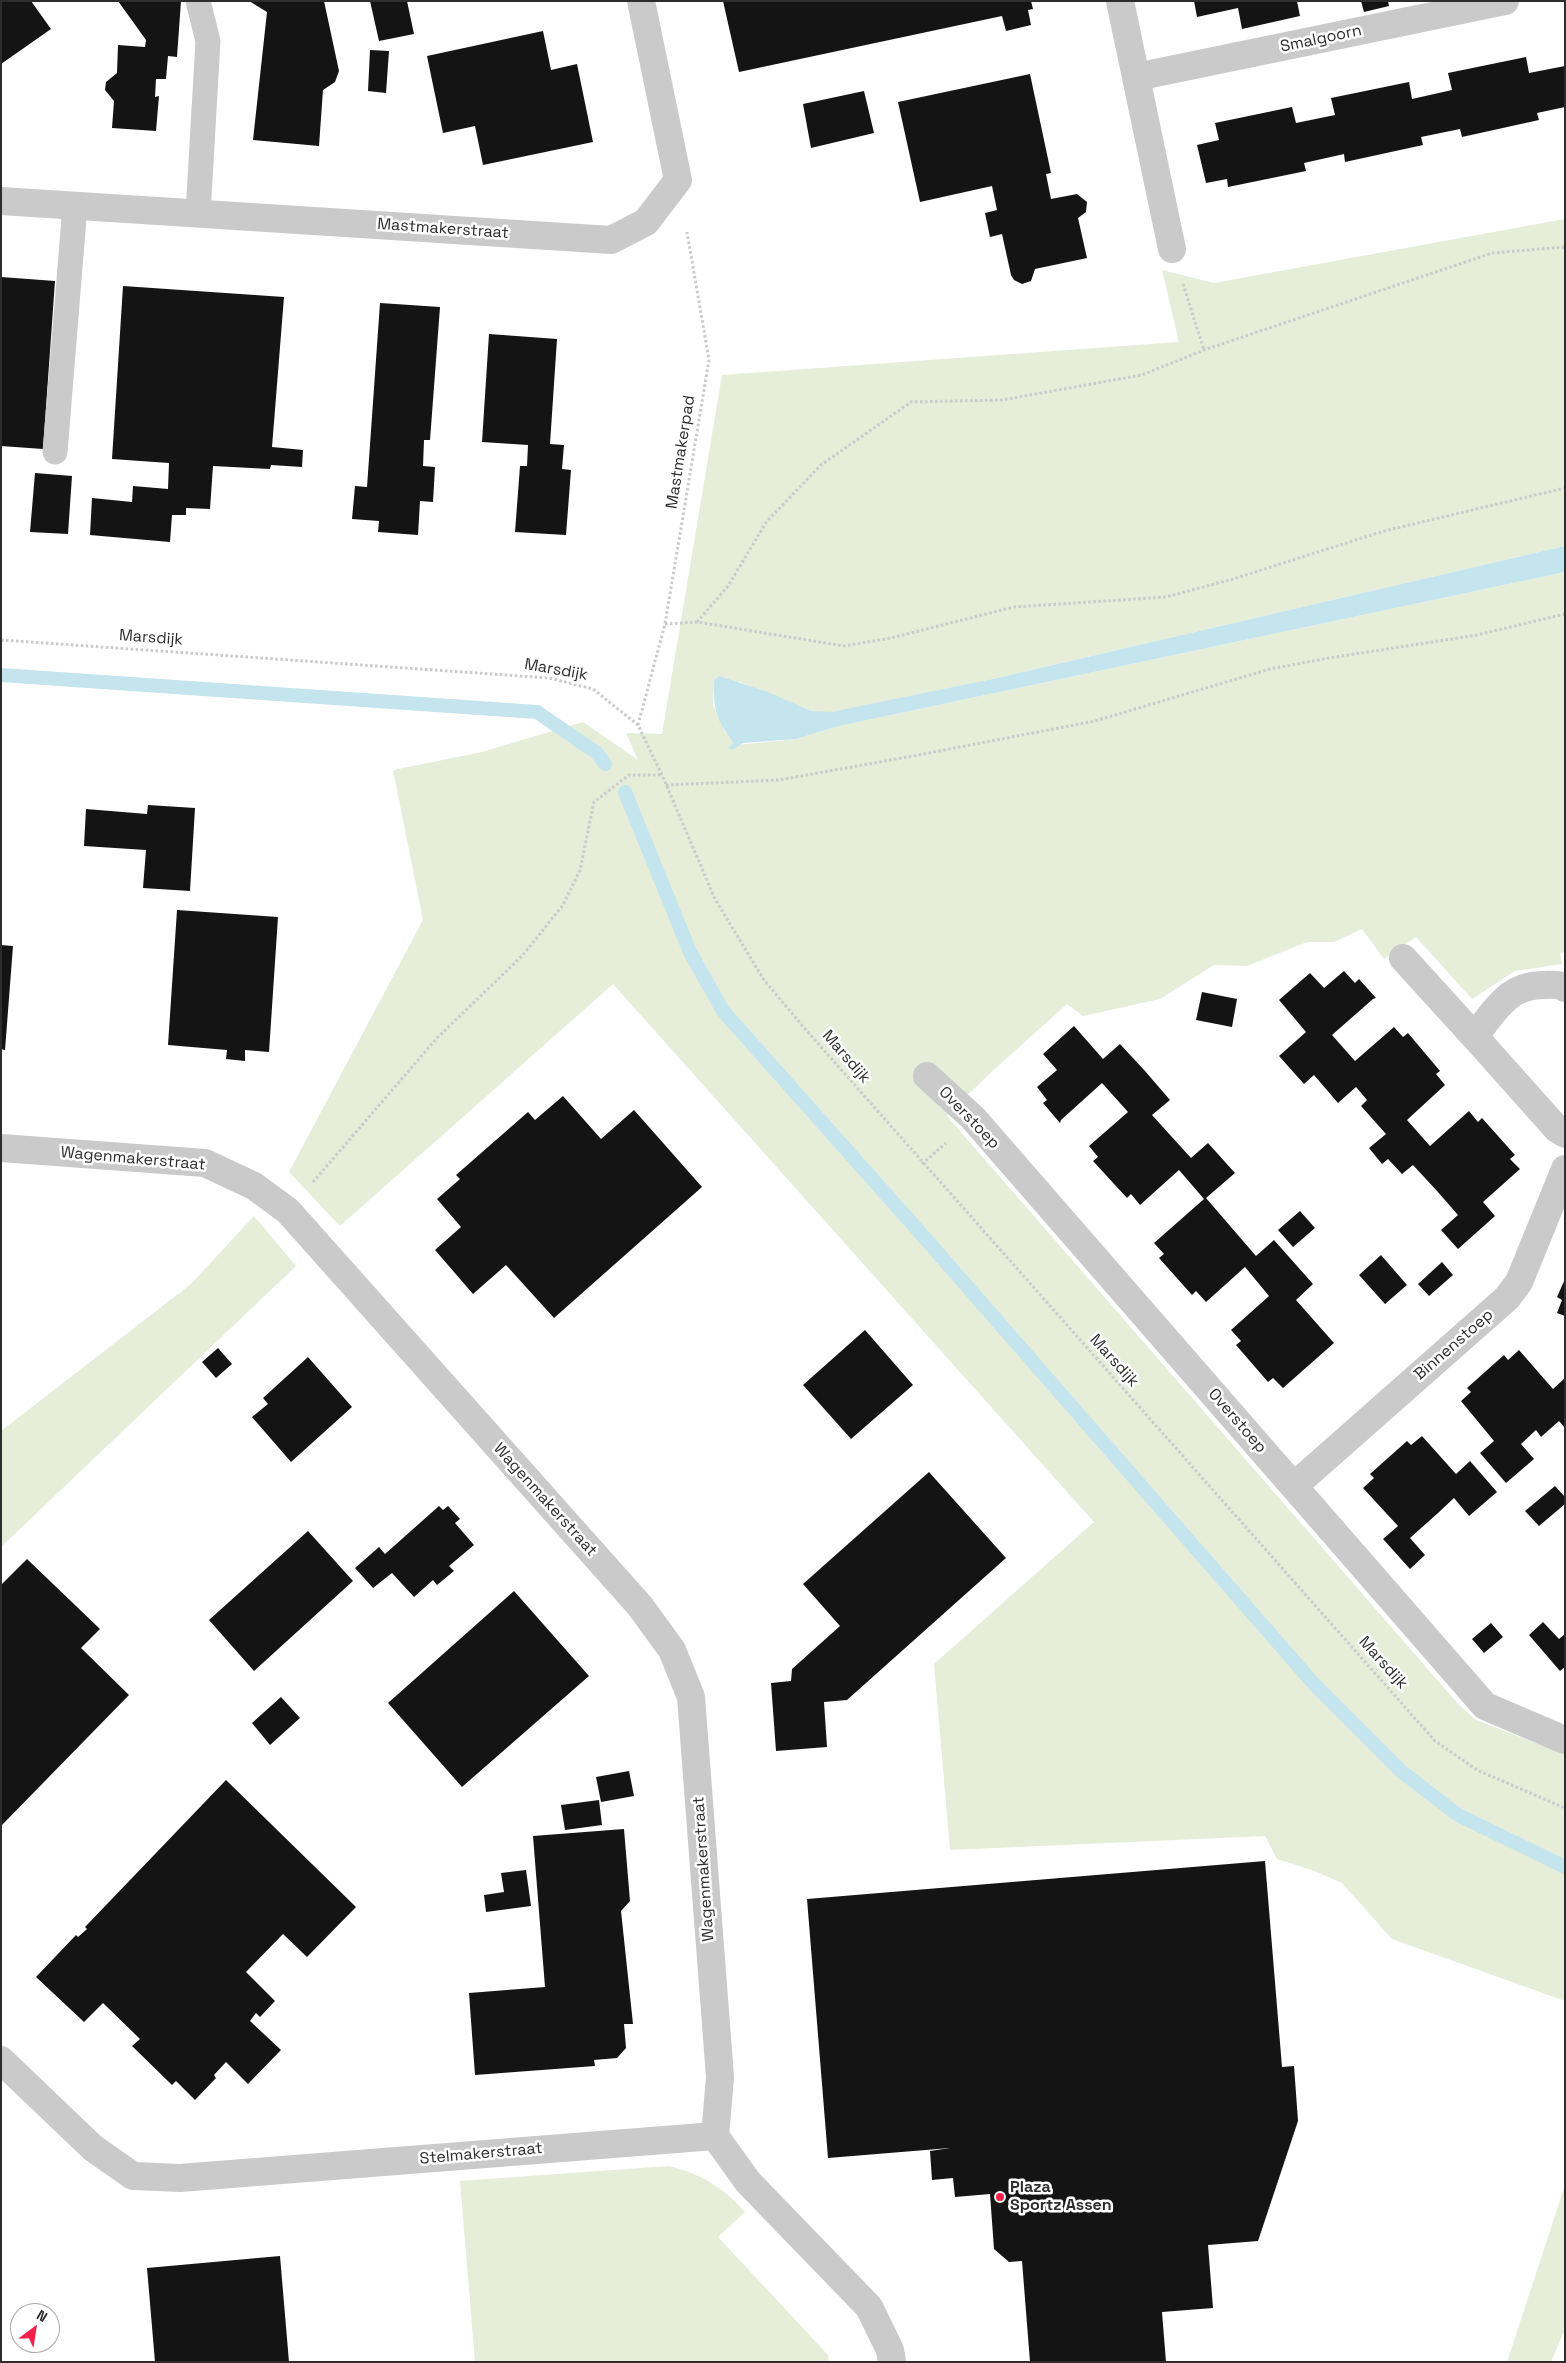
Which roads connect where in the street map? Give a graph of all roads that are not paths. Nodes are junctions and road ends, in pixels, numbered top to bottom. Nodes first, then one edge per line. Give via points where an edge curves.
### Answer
1 (198, 1) edge
2 (641, 1) edge
3 (1120, 1) edge
4 (1506, 1) edge
5 (1136, 78) junction
6 (1, 201) edge
7 (75, 206) junction
8 (198, 214) junction
9 (1172, 249) road end
10 (55, 452) dead end
11 (1403, 958) dead end
12 (1565, 988) edge
13 (1474, 1036) junction
14 (927, 1076) dead end
15 (1565, 1134) edge
16 (1, 1148) edge
17 (1565, 1169) edge
18 (1294, 1486) junction
19 (1565, 1740) edge
20 (1, 2060) edge
21 (715, 2136) junction
22 (892, 2362) edge

1 - 8 lane via 208,41
2 - 8 street, Mastmakerstraat via 678,180 646,222 611,240
3 - 5 street
4 - 5 street, Smalgoorn
5 - 9 street
6 - 7 street, Mastmakerstraat
7 - 8 street, Mastmakerstraat
7 - 10 lane
11 - 13 street
12 - 13 street via 1560,985 1527,985 1513,991
13 - 15 street
14 - 18 street, Overstoep via 973,1118
16 - 21 street, Wagenmakerstraat via 205,1163 254,1186 288,1211 640,1606 672,1650 692,1697 720,2077
17 - 18 street, Binnenstoep via 1519,1282 1507,1298
18 - 19 street, Overstoep via 1485,1706
20 - 21 street, Stelmakerstraat via 93,2148 133,2176 180,2178
21 - 22 street via 748,2182 869,2306 890,2350

